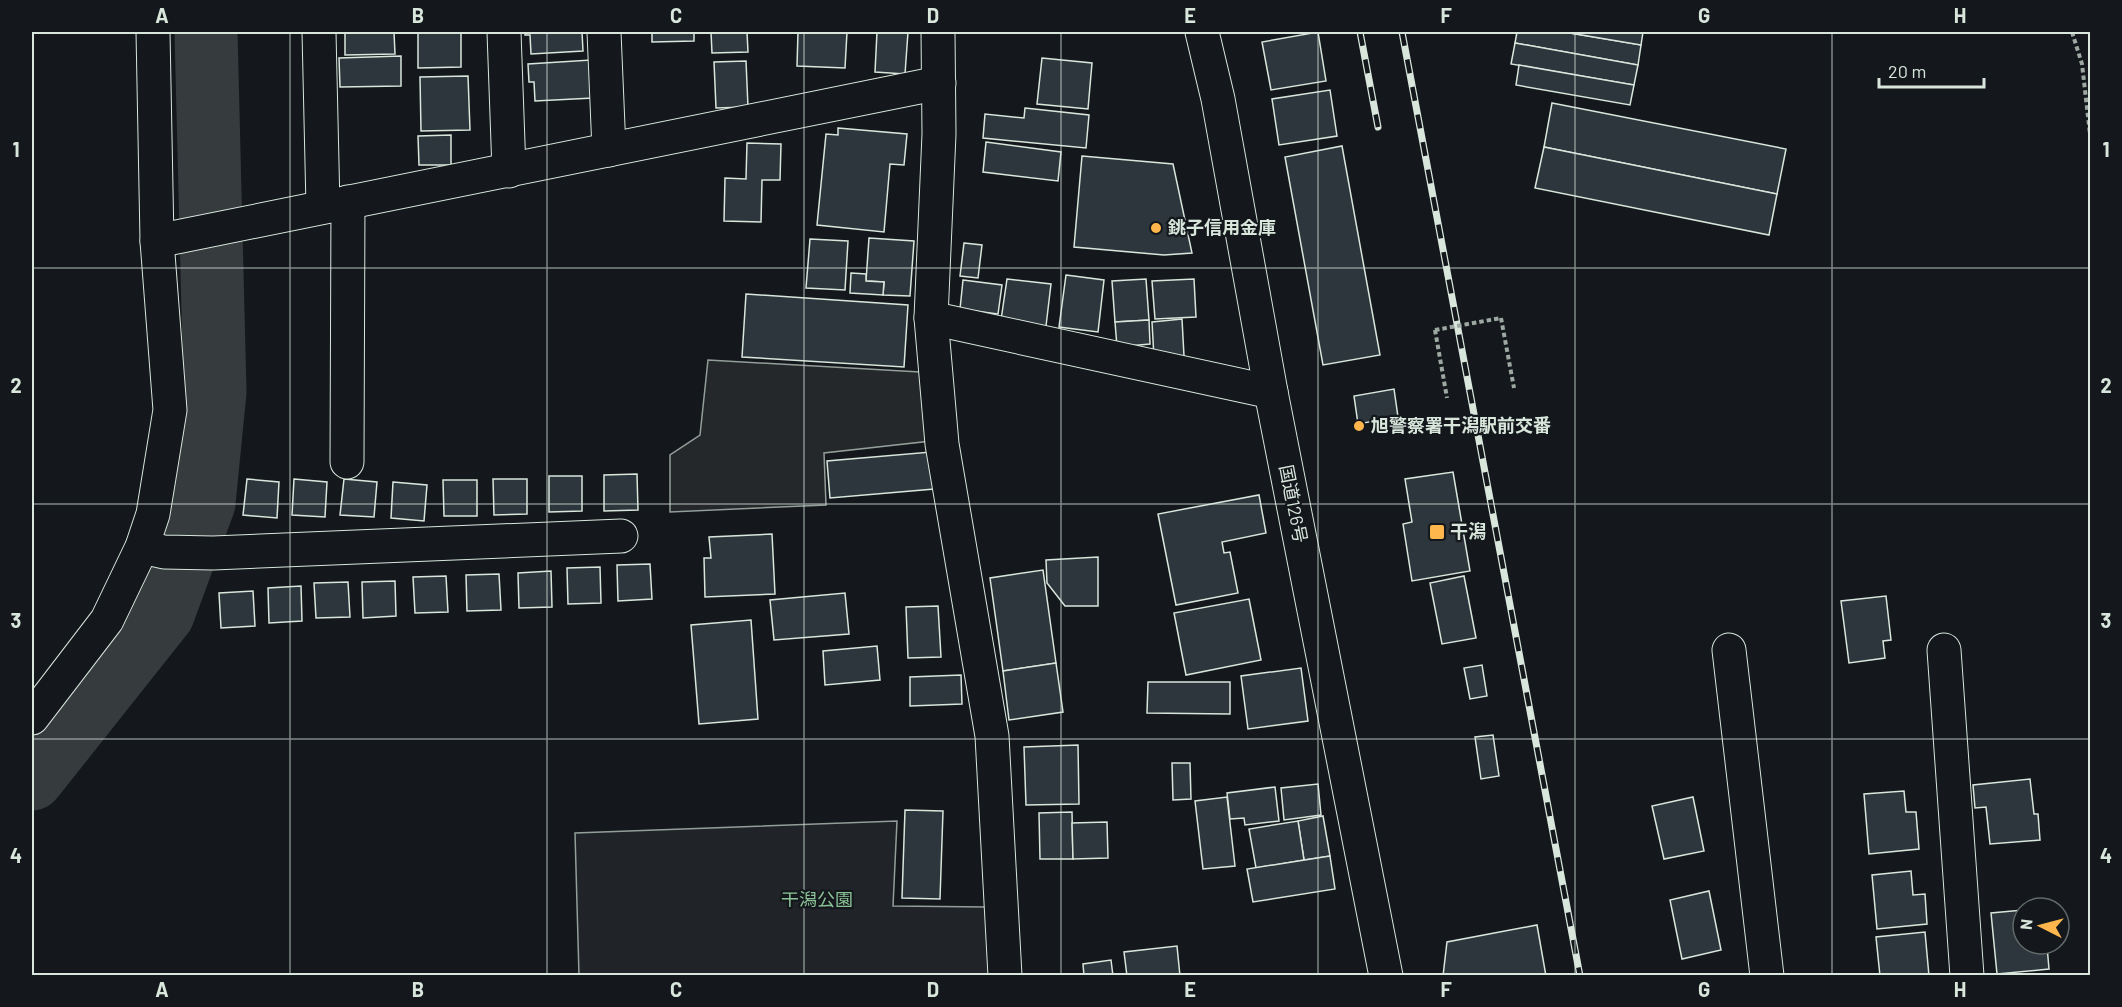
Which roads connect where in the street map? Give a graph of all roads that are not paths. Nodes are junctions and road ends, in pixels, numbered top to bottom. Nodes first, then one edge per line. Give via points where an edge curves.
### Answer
1 (153, 32) edge
2 (319, 32) edge
3 (504, 32) edge
4 (604, 32) edge
5 (938, 32) edge
6 (1202, 32) edge
7 (939, 83) junction
8 (609, 150) junction
9 (509, 171) junction
10 (336, 205) junction
11 (170, 238) junction
12 (931, 318) junction
13 (1271, 392) junction
14 (347, 462) dead end
15 (621, 536) dead end
16 (153, 550) junction
17 (1730, 650) dead end
18 (1944, 650) dead end
19 (43, 689) edge
20 (32, 717) edge
21 (1005, 975) edge
22 (1386, 975) edge
23 (1767, 975) edge
24 (1966, 975) edge

1 - 11 main road
2 - 10 main road
3 - 9 main road
4 - 8 main road
5 - 7 main road
6 - 13 main road, 国道126号
7 - 8 main road
7 - 12 main road
8 - 9 main road
9 - 10 main road
10 - 11 main road
10 - 14 main road
11 - 16 main road via 170,410 153,514
12 - 13 main road
12 - 21 main road via 942,444 992,736
13 - 22 main road, 国道126号
15 - 16 main road via 213,553
16 - 19 main road via 107,620
17 - 23 main road
18 - 24 main road
19 - 20 main road

